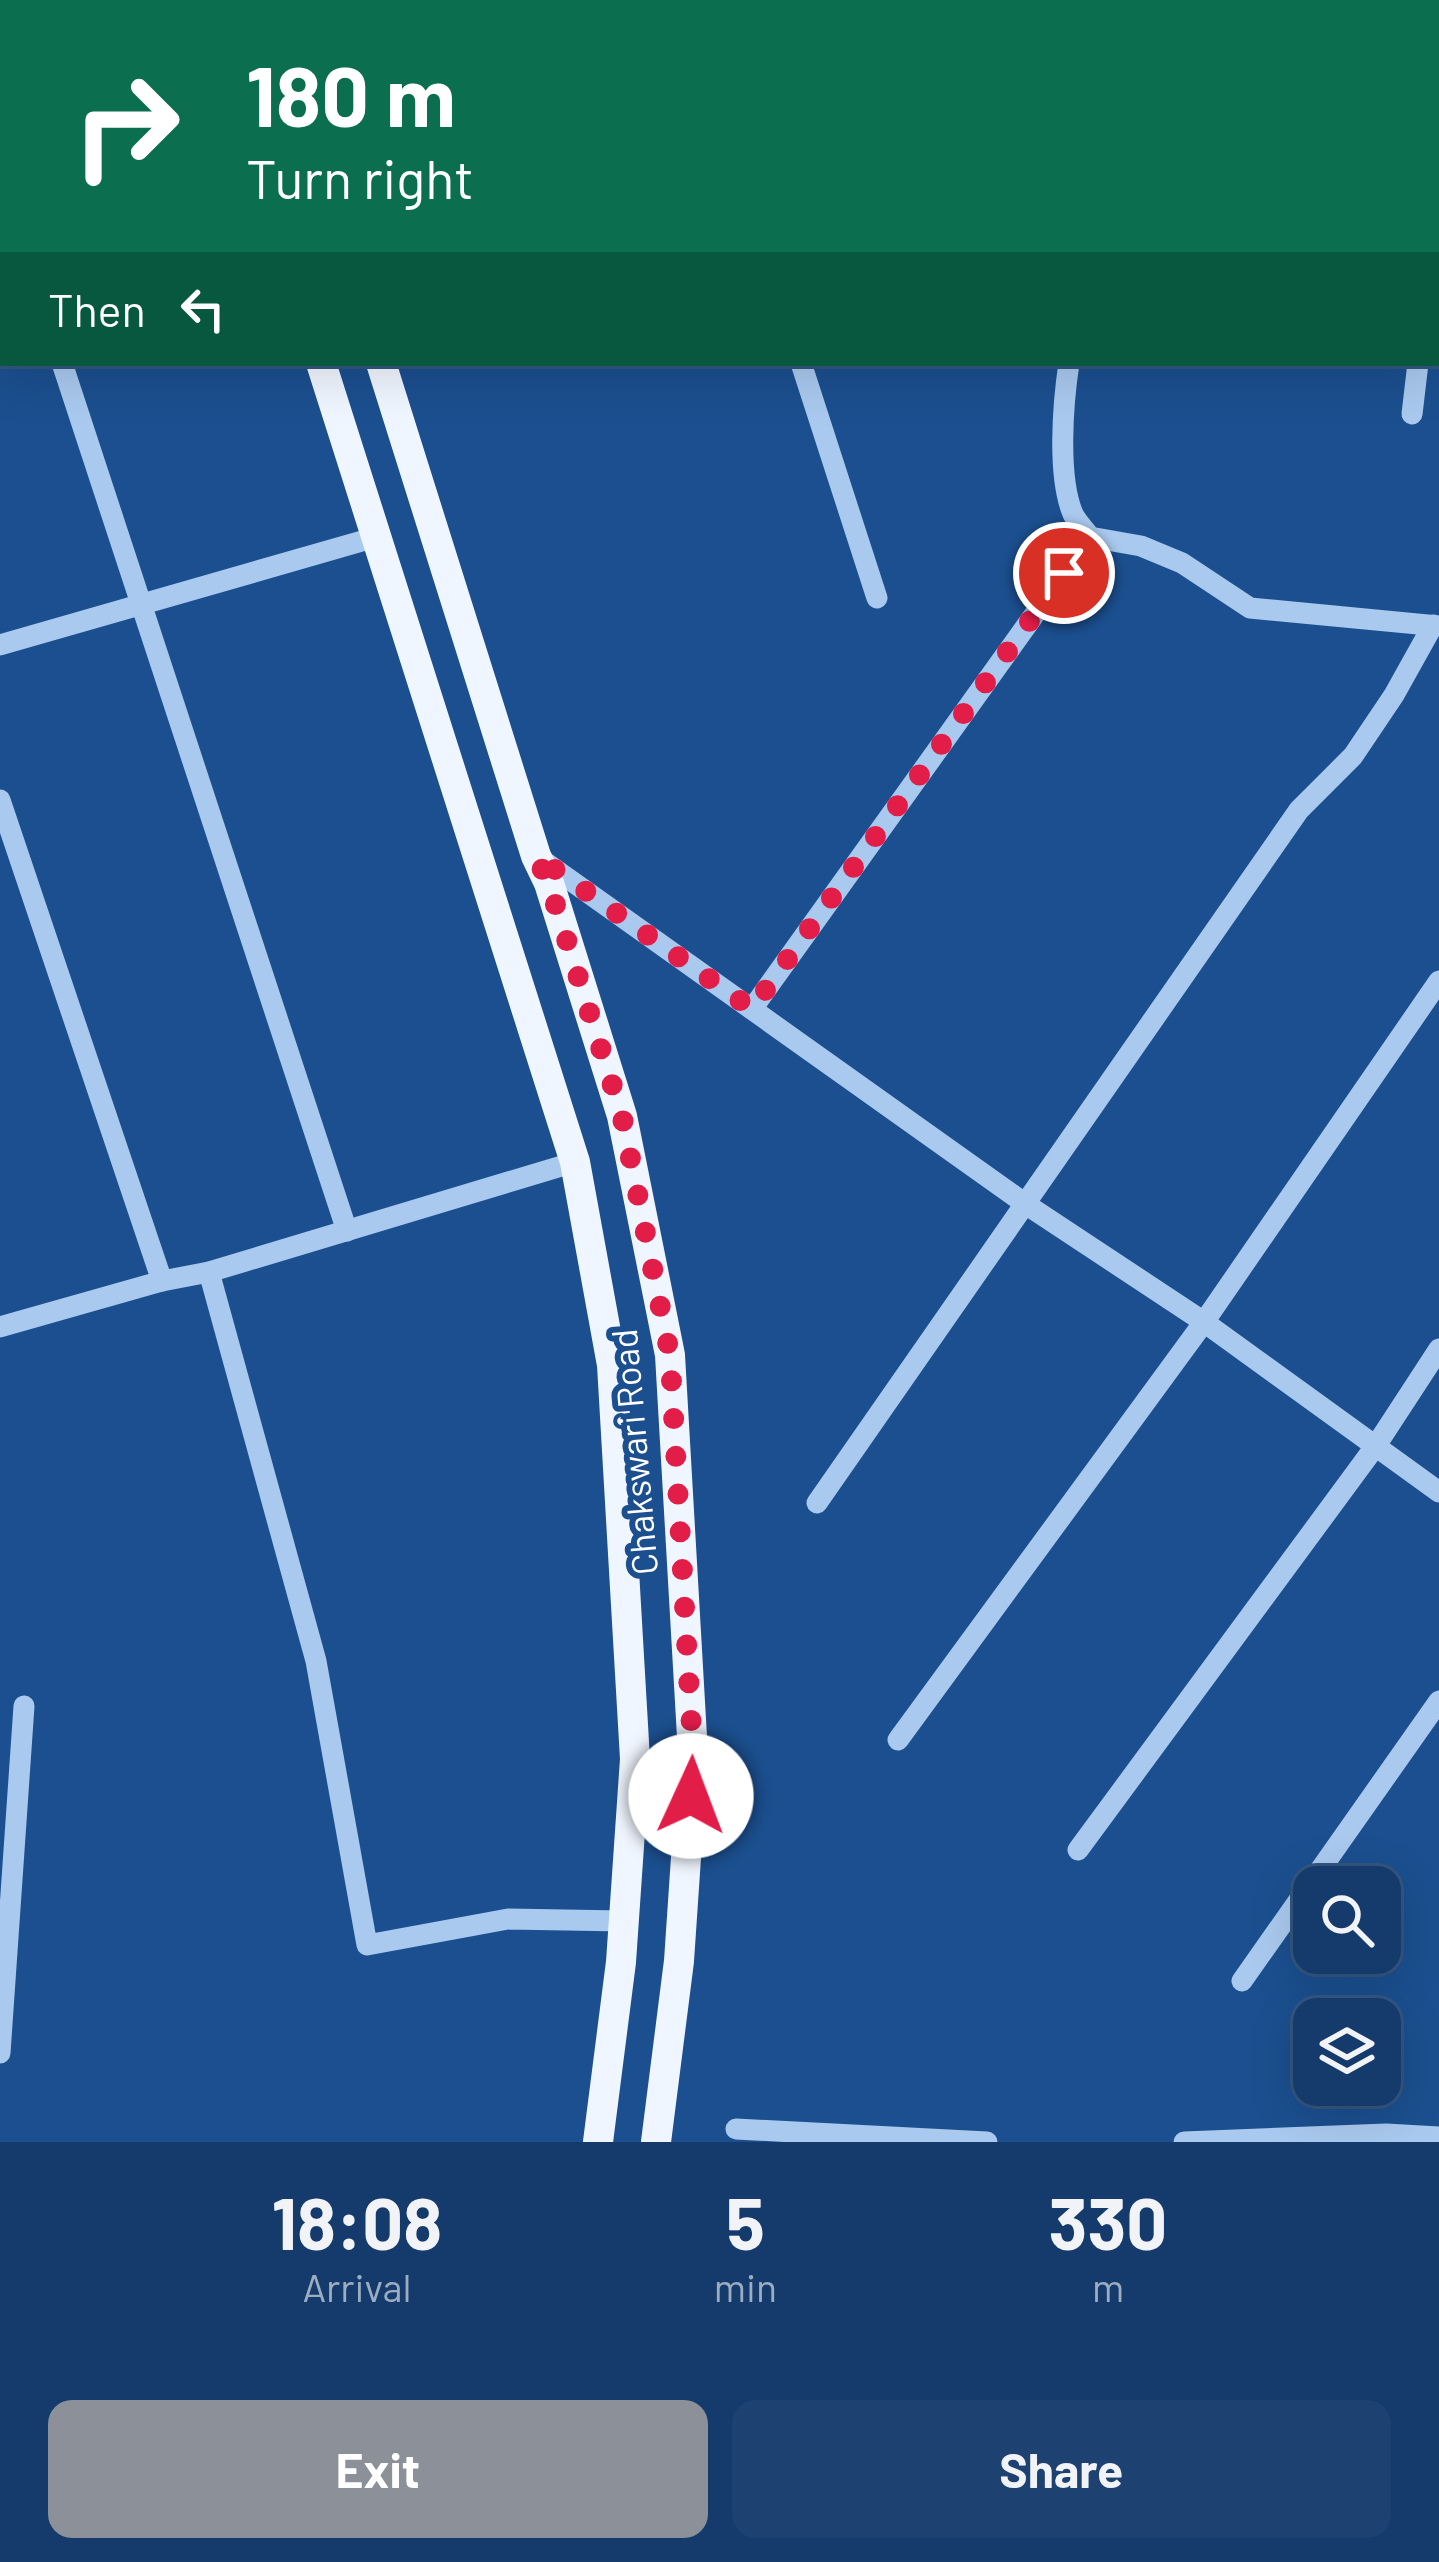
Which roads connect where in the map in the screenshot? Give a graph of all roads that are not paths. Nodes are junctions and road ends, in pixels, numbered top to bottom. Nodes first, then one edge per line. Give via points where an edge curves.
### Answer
1 (63, 366) edge
2 (322, 366) edge
3 (381, 366) edge
4 (802, 366) edge
5 (1069, 366) edge
6 (1418, 366) edge
7 (1412, 414) dead end
8 (376, 537) junction
9 (1090, 537) junction
10 (877, 598) dead end
11 (141, 605) junction
12 (1436, 625) edge
13 (0, 645) edge
14 (0, 800) edge
15 (536, 856) junction
16 (1439, 981) edge
17 (752, 1009) junction
18 (575, 1162) junction
19 (1028, 1204) junction
20 (346, 1231) junction
21 (209, 1272) junction
22 (162, 1281) junction
23 (1204, 1322) junction
24 (0, 1327) edge
25 (1439, 1349) edge
26 (1377, 1444) junction
27 (1439, 1492) edge
28 (817, 1503) dead end
29 (1439, 1701) edge
30 (24, 1706) dead end
31 (898, 1739) dead end
32 (1078, 1850) dead end
33 (623, 1921) junction
34 (4, 1957) edge
35 (1242, 1981) dead end
36 (0, 2053) edge
37 (736, 2129) dead end
38 (1439, 2137) edge
39 (598, 2142) edge
40 (656, 2142) edge
41 (987, 2142) edge
42 (1184, 2142) edge
43 (1268, 2142) edge

1 - 11 street
2 - 8 main road, Chakswari Road
3 - 15 main road, Chakswari Road
4 - 10 street
5 - 9 street via 1065,468 1073,515
6 - 7 street
8 - 11 street
8 - 18 main road, Chakswari Road
9 - 12 street via 1182,563 1250,608
9 - 17 street
11 - 13 street
11 - 20 street
12 - 19 street via 1353,756 1298,810
14 - 22 street
15 - 17 street
15 - 40 main road, Chakswari Road via 622,1116 670,1355 693,1754
16 - 23 street
17 - 19 street
18 - 20 street
18 - 33 main road, Chakswari Road via 614,1388 635,1759
19 - 23 street
19 - 28 street
20 - 21 street
21 - 22 street
21 - 33 street via 316,1661 367,1945 508,1919
22 - 24 street
23 - 26 street
23 - 31 street
25 - 26 street
26 - 27 street
26 - 32 street
29 - 35 street
30 - 34 street
33 - 39 main road, Chakswari Road
34 - 36 street
37 - 41 street
38 - 43 street
42 - 43 street

